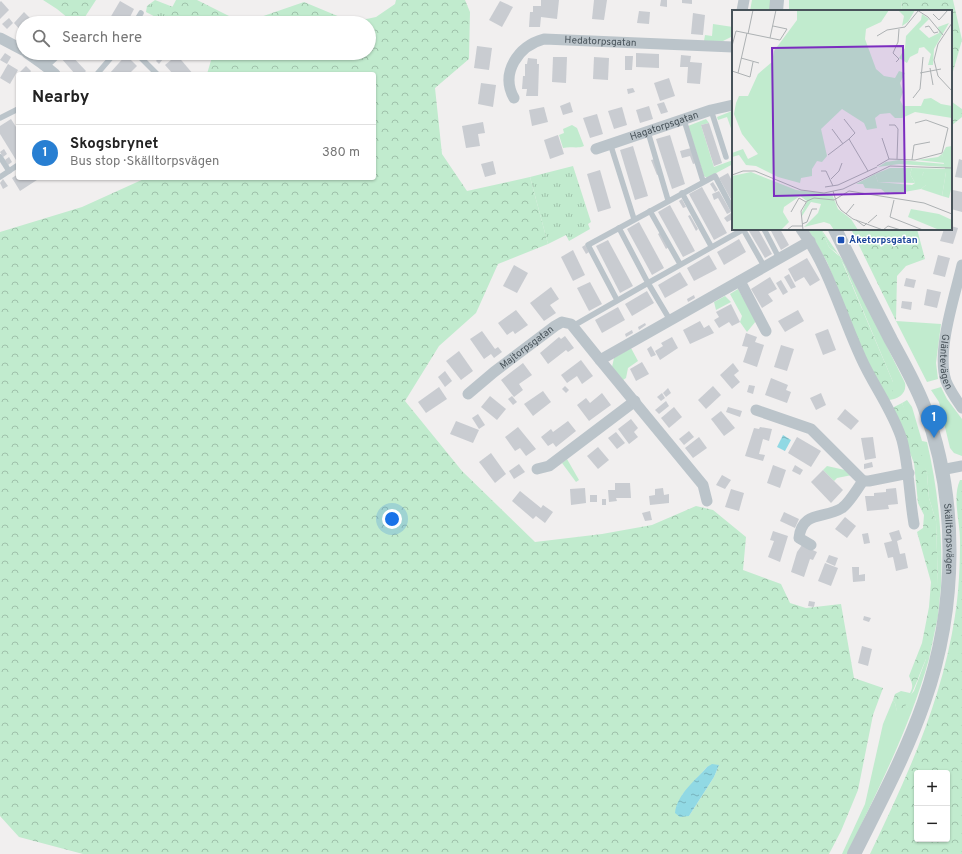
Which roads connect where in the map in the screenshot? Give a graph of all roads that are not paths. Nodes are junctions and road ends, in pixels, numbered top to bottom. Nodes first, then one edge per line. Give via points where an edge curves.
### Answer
1 (744, 0) edge
2 (777, 0) edge
3 (742, 10) edge
4 (776, 10) edge
5 (141, 13) dead end
6 (139, 16) edge
7 (0, 38) edge
8 (16, 46) edge
9 (732, 47) edge
10 (37, 60) edge
11 (49, 60) edge
12 (109, 60) edge
13 (143, 60) edge
14 (44, 65) junction
15 (53, 72) edge
16 (99, 72) edge
17 (155, 72) edge
18 (514, 98) dead end
19 (732, 105) edge
20 (16, 109) edge
21 (711, 110) junction
22 (0, 118) edge
23 (684, 120) junction
24 (648, 132) junction
25 (610, 143) junction
26 (596, 149) dead end
27 (0, 157) edge
28 (726, 157) dead end
29 (16, 167) edge
30 (9, 172) junction
31 (0, 177) edge
32 (703, 181) junction
33 (682, 193) junction
34 (668, 200) junction
35 (732, 208) edge
36 (650, 211) junction
37 (634, 219) junction
38 (619, 228) junction
39 (742, 230) edge
40 (745, 230) edge
41 (765, 230) edge
42 (802, 230) edge
43 (836, 230) edge
44 (810, 241) junction
45 (711, 246) junction
46 (779, 258) junction
47 (680, 264) junction
48 (962, 265) edge
49 (764, 266) junction
50 (740, 281) junction
51 (648, 283) junction
52 (618, 300) junction
53 (670, 320) junction
54 (573, 326) junction
55 (766, 331) dead end
56 (600, 360) junction
57 (468, 394) dead end
58 (635, 402) junction
59 (962, 408) edge
60 (756, 410) dead end
61 (962, 466) edge
62 (537, 469) dead end
63 (941, 470) junction
64 (909, 473) junction
65 (863, 480) junction
66 (707, 501) dead end
67 (914, 524) dead end
68 (810, 545) dead end
69 (854, 854) edge

1 - 3 street
2 - 4 street
5 - 6 lane
7 - 8 street
9 - 18 street, Hedatorpsgatan via 544,39 527,47 515,59 509,80
10 - 14 street
11 - 14 street
12 - 16 lane
13 - 17 lane
14 - 15 street
19 - 21 street, Hagatorpsgatan
20 - 22 lane
21 - 23 street, Hagatorpsgatan
21 - 28 lane
23 - 24 street, Hagatorpsgatan
23 - 32 lane
24 - 25 street, Hagatorpsgatan
24 - 34 lane
25 - 26 street, Hagatorpsgatan
25 - 37 lane
27 - 30 lane
29 - 30 lane
30 - 31 lane
32 - 33 lane
32 - 35 lane via 715,176
33 - 34 lane
33 - 45 lane
34 - 36 lane
36 - 37 lane
36 - 47 lane
37 - 38 lane
38 - 51 lane
38 - 52 lane via 588,245
39 - 45 lane
40 - 49 lane
41 - 46 lane
42 - 44 street
43 - 63 street, Skälltorpsvägen via 911,376 924,407
44 - 46 street
44 - 64 street via 832,284 860,356 894,421 901,438
45 - 47 lane
46 - 49 street
47 - 51 lane
48 - 59 street, Gläntevägen via 943,359 946,380
49 - 50 street
50 - 53 street
50 - 55 street
51 - 52 lane
51 - 53 lane
52 - 54 lane
53 - 56 street
54 - 56 street
54 - 57 street, Majtorpsgatan via 567,323 557,324
56 - 58 street
58 - 62 street via 549,466
58 - 66 street via 703,485
60 - 65 street via 811,430
61 - 63 street
63 - 69 street, Skälltorpsvägen via 947,504 949,559 946,610 936,660 914,729
64 - 65 street
64 - 67 street
65 - 68 street via 841,508 810,517 805,522 799,538

